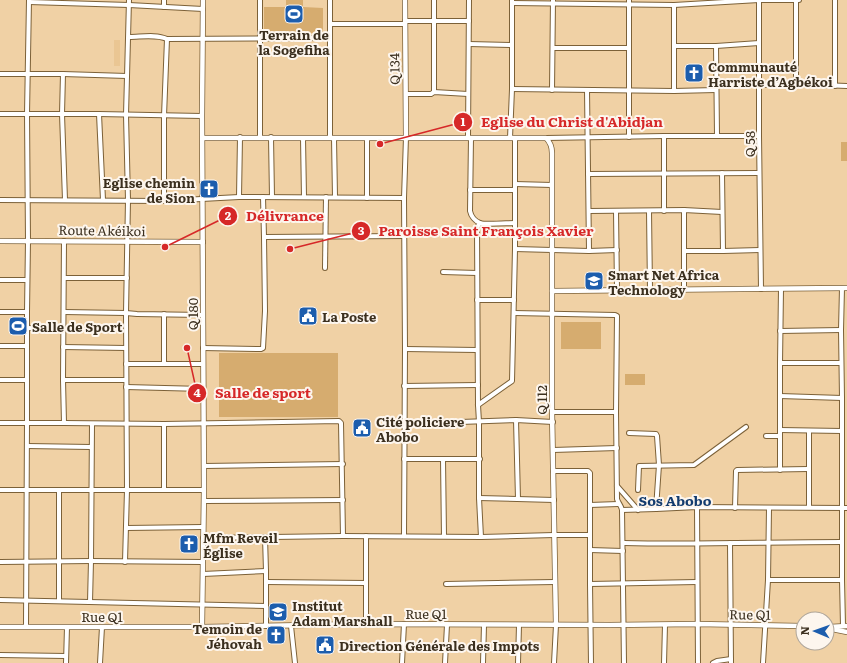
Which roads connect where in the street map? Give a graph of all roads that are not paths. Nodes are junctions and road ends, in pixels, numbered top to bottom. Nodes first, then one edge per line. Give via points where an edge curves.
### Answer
1 (164, 0) edge
2 (203, 0) edge
3 (260, 0) edge
4 (330, 0) edge
5 (405, 0) edge
6 (434, 0) edge
7 (469, 0) edge
8 (759, 0) edge
9 (797, 0) edge
10 (835, 0) edge
11 (29, 1) edge
12 (129, 2) edge
13 (512, 2) edge
14 (553, 2) edge
15 (593, 2) edge
16 (629, 2) edge
17 (674, 5) junction
18 (164, 7) junction
19 (203, 9) junction
20 (469, 21) junction
21 (434, 22) junction
22 (405, 23) junction
23 (330, 24) junction
24 (129, 37) junction
25 (202, 38) junction
26 (260, 38) junction
27 (330, 38) junction
28 (167, 39) junction
29 (758, 43) junction
30 (469, 44) junction
31 (511, 45) junction
32 (674, 46) junction
33 (716, 46) junction
34 (553, 48) junction
35 (629, 48) junction
36 (28, 73) junction
37 (0, 74) edge
38 (63, 74) junction
39 (127, 76) junction
40 (796, 84) junction
41 (759, 85) junction
42 (835, 86) junction
43 (847, 86) edge
44 (512, 89) junction
45 (552, 90) junction
46 (588, 90) junction
47 (629, 90) junction
48 (716, 90) junction
49 (674, 91) junction
50 (434, 92) junction
51 (406, 94) junction
52 (468, 94) junction
53 (0, 114) edge
54 (27, 114) junction
55 (62, 114) junction
56 (99, 114) junction
57 (126, 115) junction
58 (164, 116) junction
59 (202, 116) junction
60 (664, 136) junction
61 (717, 136) junction
62 (759, 136) junction
63 (240, 137) junction
64 (272, 137) junction
65 (406, 137) junction
66 (587, 137) junction
67 (629, 137) junction
68 (203, 138) junction
69 (260, 138) junction
70 (303, 138) junction
71 (332, 138) junction
72 (366, 138) junction
73 (469, 138) junction
74 (510, 138) junction
75 (515, 138) junction
76 (546, 138) junction
77 (664, 173) junction
78 (722, 173) junction
79 (759, 173) junction
80 (588, 174) junction
81 (515, 184) junction
82 (552, 185) junction
83 (470, 190) junction
84 (515, 190) junction
85 (239, 197) junction
86 (263, 197) junction
87 (272, 197) junction
88 (326, 197) junction
89 (335, 197) junction
90 (304, 198) junction
91 (367, 198) junction
92 (404, 198) junction
93 (203, 199) junction
94 (0, 200) edge
95 (28, 200) junction
96 (65, 200) junction
97 (103, 200) junction
98 (128, 200) junction
99 (164, 201) junction
100 (684, 210) junction
101 (589, 211) junction
102 (616, 211) junction
103 (649, 211) junction
104 (664, 211) junction
105 (722, 212) junction
106 (480, 223) junction
107 (515, 224) junction
108 (404, 236) junction
109 (264, 237) junction
110 (325, 237) junction
111 (0, 240) edge
112 (64, 240) junction
113 (28, 241) junction
114 (127, 242) junction
115 (203, 242) junction
116 (516, 249) junction
117 (552, 249) junction
118 (617, 250) junction
119 (684, 250) junction
120 (760, 250) junction
121 (589, 251) junction
122 (722, 251) junction
123 (325, 268) dead end
124 (443, 272) dead end
125 (477, 273) junction
126 (64, 278) junction
127 (127, 278) junction
128 (0, 280) edge
129 (27, 280) junction
130 (844, 288) edge
131 (760, 289) junction
132 (782, 289) junction
133 (617, 290) junction
134 (650, 290) junction
135 (684, 290) junction
136 (552, 291) junction
137 (477, 300) junction
138 (514, 300) junction
139 (0, 312) edge
140 (26, 312) junction
141 (64, 312) junction
142 (126, 313) junction
143 (514, 313) junction
144 (164, 314) junction
145 (552, 314) junction
146 (203, 315) junction
147 (27, 328) junction
148 (64, 329) junction
149 (841, 330) junction
150 (780, 331) junction
151 (841, 342) junction
152 (847, 342) edge
153 (0, 346) edge
154 (27, 346) junction
155 (64, 347) junction
156 (126, 348) junction
157 (203, 348) junction
158 (405, 349) junction
159 (477, 350) junction
160 (780, 363) junction
161 (841, 363) junction
162 (126, 364) junction
163 (164, 364) junction
164 (203, 364) junction
165 (0, 380) edge
166 (27, 380) junction
167 (63, 380) junction
168 (126, 380) junction
169 (404, 386) junction
170 (478, 386) junction
171 (126, 387) junction
172 (203, 389) junction
173 (780, 396) junction
174 (842, 398) junction
175 (478, 405) junction
176 (845, 406) edge
177 (552, 412) junction
178 (616, 412) junction
179 (516, 420) junction
180 (479, 422) junction
181 (553, 422) junction
182 (0, 423) edge
183 (27, 423) junction
184 (64, 423) junction
185 (92, 424) junction
186 (126, 424) junction
187 (164, 424) junction
188 (204, 424) junction
189 (404, 424) junction
190 (746, 427) dead end
191 (780, 430) junction
192 (808, 431) junction
193 (842, 431) junction
194 (629, 433) dead end
195 (766, 436) dead end
196 (780, 436) junction
197 (27, 446) junction
198 (91, 447) junction
199 (617, 448) junction
200 (553, 450) junction
201 (443, 459) junction
202 (480, 459) junction
203 (404, 460) junction
204 (342, 464) junction
205 (659, 465) junction
206 (204, 466) junction
207 (808, 469) junction
208 (780, 470) junction
209 (553, 472) junction
210 (617, 486) junction
211 (0, 490) edge
212 (27, 490) junction
213 (59, 490) junction
214 (91, 490) junction
215 (127, 490) junction
216 (164, 490) junction
217 (204, 490) junction
218 (638, 490) dead end
219 (480, 498) junction
220 (518, 499) junction
221 (342, 500) junction
222 (554, 500) junction
223 (204, 501) junction
224 (618, 504) junction
225 (590, 505) junction
226 (697, 507) junction
227 (809, 507) junction
228 (735, 508) junction
229 (769, 508) junction
230 (842, 508) junction
231 (847, 508) edge
232 (656, 509) junction
233 (622, 510) junction
234 (638, 510) junction
235 (203, 527) junction
236 (126, 528) junction
237 (554, 534) junction
238 (590, 535) junction
239 (343, 536) junction
240 (366, 536) junction
241 (404, 536) junction
242 (444, 536) junction
243 (481, 536) junction
244 (265, 537) junction
245 (203, 538) junction
246 (768, 542) junction
247 (842, 542) junction
248 (624, 543) junction
249 (730, 543) junction
250 (697, 544) junction
251 (590, 550) junction
252 (623, 551) junction
253 (59, 561) junction
254 (91, 561) junction
255 (0, 562) edge
256 (26, 562) junction
257 (125, 562) junction
258 (203, 562) junction
259 (266, 571) junction
260 (203, 574) junction
261 (768, 580) junction
262 (842, 580) junction
263 (266, 582) junction
264 (555, 582) junction
265 (697, 582) junction
266 (366, 583) junction
267 (446, 584) dead end
268 (590, 584) junction
269 (623, 584) junction
270 (0, 600) edge
271 (26, 601) junction
272 (59, 601) junction
273 (90, 602) junction
274 (203, 604) junction
275 (266, 606) junction
276 (366, 624) junction
277 (404, 624) junction
278 (697, 624) junction
279 (447, 625) junction
280 (484, 625) junction
281 (519, 625) junction
282 (556, 625) junction
283 (591, 625) junction
284 (624, 625) junction
285 (665, 625) junction
286 (731, 625) junction
287 (765, 625) junction
288 (266, 626) junction
289 (292, 626) junction
290 (795, 626) edge
291 (845, 626) edge
292 (0, 627) edge
293 (26, 627) junction
294 (67, 627) junction
295 (102, 627) junction
296 (202, 627) junction
297 (835, 627) edge
298 (835, 630) edge
299 (847, 632) edge
300 (0, 655) edge
301 (66, 656) junction
302 (731, 661) edge
303 (66, 663) edge
304 (100, 663) edge
305 (295, 663) edge
306 (402, 663) edge
307 (445, 663) edge
308 (483, 663) edge
309 (518, 663) edge
310 (554, 663) edge
311 (591, 663) edge
312 (624, 663) edge
313 (664, 663) edge
314 (698, 663) edge
315 (713, 663) edge
316 (763, 663) edge

1 - 18 street
2 - 19 street, Q 180
3 - 26 street
4 - 23 street
5 - 22 street, Q 134
6 - 21 street
7 - 20 street
8 - 9 street
8 - 17 street
8 - 29 street, Q 58
9 - 40 street
10 - 42 street
11 - 12 street
11 - 36 street
12 - 18 street
12 - 24 street
13 - 14 street
13 - 31 street
14 - 15 street
14 - 34 street
15 - 16 street
16 - 17 street
16 - 35 street
17 - 32 street
18 - 19 street
19 - 25 street, Q 180
20 - 21 street
20 - 30 street
21 - 22 street
21 - 50 street
22 - 23 street
22 - 51 street, Q 134
23 - 27 street
24 - 28 street
24 - 39 street
25 - 26 street
25 - 28 street
25 - 59 street, Q 180
26 - 27 street
26 - 69 street
27 - 71 street
28 - 58 street
29 - 33 street
29 - 41 street, Q 58
30 - 31 street
30 - 52 street
31 - 44 street
32 - 33 street
32 - 49 street
33 - 48 street
34 - 35 street
34 - 45 street
35 - 47 street
36 - 37 street
36 - 38 street
36 - 54 street
38 - 39 street
38 - 55 street
39 - 57 street
40 - 41 street
40 - 42 street
41 - 62 street, Q 58
42 - 43 street
44 - 45 street
44 - 74 street
45 - 46 street
46 - 47 street
46 - 66 street
47 - 49 street
47 - 67 street
48 - 49 street
48 - 61 street
50 - 51 street
50 - 52 street
51 - 65 street, Q 134
52 - 73 street
53 - 54 street
54 - 55 street
54 - 95 street
55 - 56 street
55 - 96 street
56 - 57 street
56 - 97 street
57 - 58 street
57 - 98 street
58 - 59 street
58 - 99 street
59 - 68 street, Q 180
60 - 61 street
60 - 67 street
60 - 77 street
61 - 62 street
62 - 79 street, Q 58
63 - 68 street
63 - 69 street
63 - 85 street
64 - 69 street
64 - 70 street
64 - 87 street
65 - 72 street
65 - 73 street
65 - 92 street
66 - 67 street
66 - 76 street
66 - 80 street
68 - 93 street, Q 180
70 - 71 street
70 - 90 street
71 - 72 street
71 - 89 street
72 - 91 street
73 - 74 street
73 - 83 street
74 - 75 street
75 - 76 street
75 - 81 street
76 - 82 street, Q 112 via 552,148
77 - 78 street
77 - 80 street
77 - 104 street
78 - 79 street
78 - 105 street
79 - 120 street, Q 58
80 - 101 street
81 - 82 street
81 - 84 street
82 - 117 street, Q 112
83 - 84 street
83 - 106 street via 471,215
84 - 107 street
85 - 86 street
85 - 93 street
86 - 87 street
86 - 109 street
87 - 90 street
88 - 89 street
88 - 90 street
88 - 110 street
89 - 91 street
91 - 92 street
92 - 108 street
93 - 99 street
93 - 115 street, Q 180
94 - 95 street
95 - 96 street
95 - 113 street
96 - 97 street
97 - 98 street
98 - 99 street
98 - 114 street
100 - 104 street
100 - 105 street
100 - 119 street
101 - 102 street
101 - 121 street
102 - 103 street
102 - 118 street
103 - 104 street
103 - 134 street
105 - 122 street
106 - 107 street
106 - 125 street via 477,229
107 - 116 street
108 - 110 street
108 - 158 street
109 - 110 street
109 - 157 street via 263,348
110 - 123 street
111 - 113 street, Route Akéikoi
112 - 113 street, Route Akéikoi
112 - 114 street, Route Akéikoi
112 - 126 street
113 - 129 street
114 - 115 street, Route Akéikoi
114 - 127 street
115 - 146 street, Q 180
116 - 117 street
116 - 138 street
117 - 121 street
117 - 136 street, Q 112
118 - 121 street
118 - 133 street
119 - 122 street
119 - 135 street
120 - 122 street
120 - 131 street, Q 58
124 - 125 street
125 - 137 street
126 - 127 street
126 - 141 street
127 - 142 street
128 - 129 street
129 - 140 street
130 - 132 street
130 - 149 street
131 - 132 street
131 - 135 street
132 - 150 street
133 - 134 street
133 - 136 street
134 - 135 street
136 - 145 street, Q 112
137 - 138 street
137 - 159 street
138 - 143 street
139 - 140 street
140 - 147 street
141 - 142 street
141 - 148 street
142 - 144 street
142 - 156 street
143 - 145 street
143 - 175 street via 512,381
144 - 146 street
144 - 163 street
145 - 177 street, Q 112
145 - 178 street via 616,315
146 - 157 street, Q 180
147 - 148 street
147 - 154 street
148 - 155 street
149 - 150 street
149 - 151 street
150 - 160 street
151 - 152 street
151 - 161 street
153 - 154 street
154 - 166 street
155 - 156 street
155 - 167 street
156 - 162 street
157 - 164 street, Q 180
158 - 159 street
158 - 169 street
159 - 170 street
160 - 161 street
160 - 173 street
161 - 174 street
162 - 163 street
162 - 168 street
163 - 164 street
164 - 172 street, Q 180
165 - 166 street
166 - 183 street
167 - 168 street
167 - 184 street
168 - 171 street
169 - 170 street
169 - 189 street
170 - 175 street
171 - 172 street
171 - 186 street
172 - 188 street, Q 180
173 - 174 street
173 - 191 street
174 - 176 street
175 - 180 street
176 - 193 street
177 - 178 street
177 - 181 street, Q 112
178 - 199 street
179 - 180 street
179 - 181 street
179 - 220 street
180 - 189 street
180 - 202 street
181 - 200 street, Q 112
182 - 183 street
183 - 184 street
183 - 197 street
184 - 185 street
185 - 186 street
185 - 198 street
186 - 187 street
186 - 215 street
187 - 188 street
187 - 216 street
188 - 204 street via 339,421
188 - 206 street, Q 180
189 - 203 street
190 - 205 street via 694,465
191 - 192 street
191 - 196 street
192 - 193 street
192 - 207 street
193 - 230 street
194 - 205 street via 656,434
195 - 196 street
196 - 208 street
197 - 198 street
197 - 212 street
198 - 214 street
199 - 200 street
199 - 210 street
200 - 209 street, Q 112
201 - 202 street
201 - 203 street
201 - 242 street
202 - 219 street
203 - 241 street
204 - 206 street
204 - 221 street
205 - 218 street via 639,466
205 - 232 street
206 - 217 street, Q 180
207 - 208 street
207 - 227 street
208 - 228 street via 737,470
209 - 222 street, Q 112
209 - 225 street via 590,472
210 - 224 street
210 - 234 street
211 - 212 street
212 - 213 street
212 - 256 street
213 - 214 street
213 - 253 street
214 - 215 street
214 - 254 street
215 - 216 street
215 - 236 street
216 - 217 street
217 - 223 street, Q 180
219 - 220 street
219 - 243 street
220 - 222 street
221 - 223 street
221 - 239 street
222 - 237 street, Q 112
223 - 235 street, Q 180
224 - 225 street
224 - 233 street
225 - 238 street
226 - 228 street
226 - 232 street
226 - 250 street
227 - 229 street
227 - 230 street
228 - 229 street
229 - 246 street
230 - 231 street
230 - 247 street
232 - 234 street
233 - 234 street
233 - 248 street
235 - 236 street
235 - 245 street, Q 180
236 - 257 street
237 - 238 street
237 - 243 street
237 - 264 street, Q 112
238 - 251 street
239 - 240 street
239 - 244 street
240 - 241 street
240 - 266 street
241 - 242 street
242 - 243 street
244 - 245 street
244 - 259 street
245 - 258 street, Q 180
246 - 247 street
246 - 249 street
246 - 261 street
247 - 262 street
248 - 250 street
248 - 252 street
249 - 250 street
249 - 286 street
250 - 265 street
251 - 252 street
251 - 268 street
252 - 269 street
253 - 254 street
253 - 256 street
253 - 272 street
254 - 257 street
254 - 273 street
255 - 256 street
256 - 271 street
257 - 258 street
258 - 260 street, Q 180
259 - 260 street
259 - 263 street
260 - 274 street, Q 180
261 - 262 street
261 - 287 street
262 - 291 street
263 - 266 street
263 - 275 street
264 - 267 street
264 - 282 street, Q 112
265 - 269 street
265 - 278 street
266 - 276 street
268 - 269 street
268 - 283 street
269 - 284 street
270 - 271 street
271 - 272 street
271 - 293 street
272 - 273 street
273 - 274 street
274 - 275 street
274 - 296 street, Q 180
275 - 288 street
276 - 277 street, Rue Q1
276 - 289 street, Rue Q1
277 - 279 street, Rue Q1
277 - 306 street
278 - 285 street, Rue Q1
278 - 286 street, Rue Q1
278 - 314 street
279 - 280 street, Rue Q1
279 - 307 street
280 - 281 street, Rue Q1
280 - 308 street
281 - 282 street, Rue Q1
281 - 309 street
282 - 283 street, Rue Q1
282 - 310 street, Q 112
283 - 284 street, Rue Q1
283 - 311 street
284 - 285 street, Rue Q1
284 - 312 street
285 - 313 street
286 - 287 street, Rue Q1
286 - 302 street
287 - 290 street, Rue Q1
287 - 316 street
288 - 289 street, Rue Q1
288 - 296 street, Rue Q1
289 - 305 street
291 - 297 street
292 - 293 street, Rue Q1
293 - 294 street, Rue Q1
294 - 295 street, Rue Q1
294 - 301 street
295 - 296 street, Rue Q1
295 - 304 street
298 - 299 street
300 - 301 street
301 - 303 street
302 - 315 street

